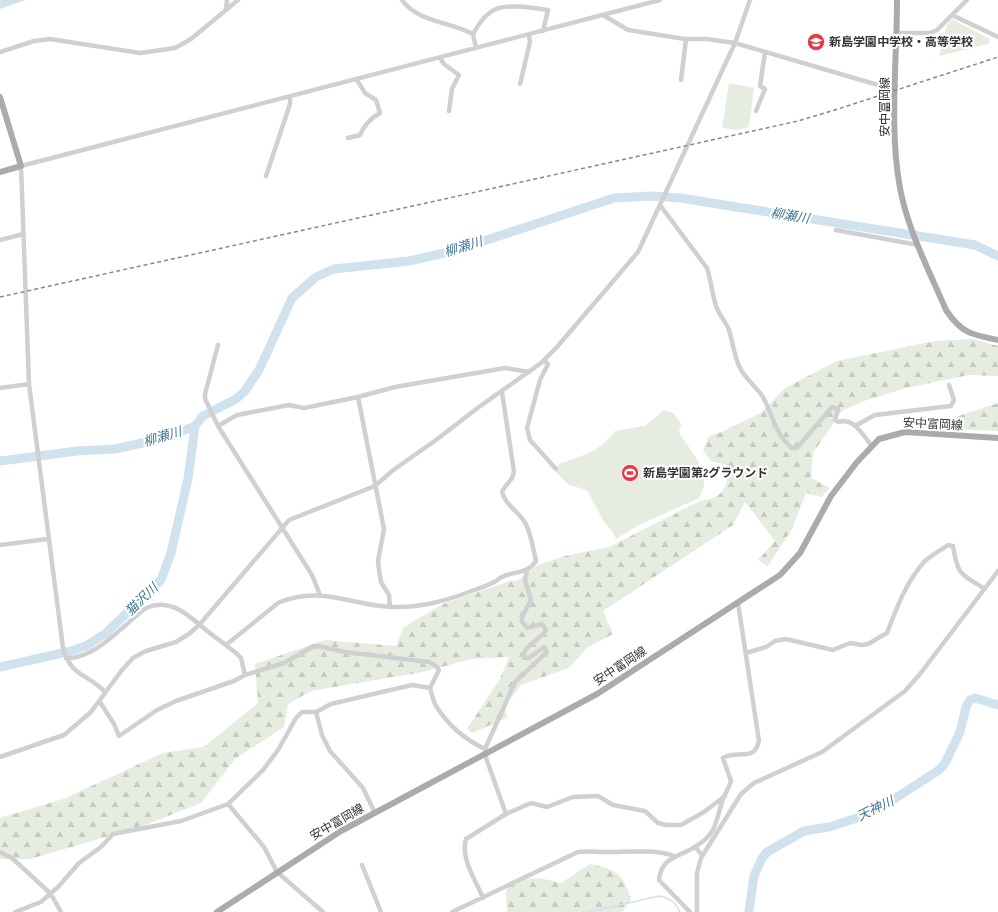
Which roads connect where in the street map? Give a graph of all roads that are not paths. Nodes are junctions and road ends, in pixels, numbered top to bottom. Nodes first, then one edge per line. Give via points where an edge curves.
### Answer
1 (227, 0) edge
2 (238, 0) edge
3 (402, 0) edge
4 (660, 0) edge
5 (750, 0) edge
6 (897, 0) edge
7 (968, 0) edge
8 (226, 8) junction
9 (603, 14) junction
10 (952, 15) junction
11 (543, 31) junction
12 (897, 33) junction
13 (473, 34) junction
14 (529, 35) junction
15 (998, 37) edge
16 (686, 39) junction
17 (735, 43) junction
18 (476, 48) junction
19 (0, 52) edge
20 (765, 52) junction
21 (440, 58) junction
22 (357, 80) junction
23 (681, 80) dead end
24 (520, 84) dead end
25 (896, 86) junction
26 (0, 97) edge
27 (290, 97) junction
28 (756, 110) dead end
29 (449, 111) dead end
30 (348, 138) dead end
31 (21, 166) junction
32 (0, 172) edge
33 (266, 176) dead end
34 (660, 204) junction
35 (836, 230) dead end
36 (23, 234) junction
37 (0, 240) edge
38 (918, 244) junction
39 (998, 340) edge
40 (218, 345) dead end
41 (544, 360) junction
42 (529, 372) junction
43 (29, 384) junction
44 (949, 385) dead end
45 (0, 388) edge
46 (502, 392) junction
47 (358, 397) junction
48 (217, 423) junction
49 (855, 426) junction
50 (998, 438) edge
51 (871, 445) junction
52 (556, 469) dead end
53 (375, 486) junction
54 (281, 528) junction
55 (48, 539) junction
56 (0, 545) edge
57 (527, 570) junction
58 (998, 571) edge
59 (985, 589) junction
60 (320, 595) junction
61 (738, 603) junction
62 (390, 607) junction
63 (200, 624) junction
64 (226, 645) junction
65 (746, 653) junction
66 (65, 657) junction
67 (245, 675) junction
68 (430, 688) junction
69 (105, 692) junction
70 (100, 702) junction
71 (316, 712) junction
72 (485, 752) junction
73 (0, 757) edge
74 (726, 796) junction
75 (228, 804) junction
76 (375, 813) junction
77 (506, 814) junction
78 (694, 847) junction
79 (0, 852) edge
80 (702, 855) junction
81 (674, 856) junction
82 (362, 865) dead end
83 (276, 872) junction
84 (51, 894) junction
85 (483, 898) junction
86 (16, 912) edge
87 (61, 912) edge
88 (217, 912) edge
89 (323, 912) edge
90 (381, 912) edge
91 (452, 912) edge
92 (690, 912) edge
93 (697, 912) edge

1 - 8 street
2 - 8 street
3 - 13 street via 406,6 422,16
4 - 9 street
5 - 17 street
6 - 12 main road, 安中富岡線
7 - 10 street
8 - 19 street via 191,39 174,48 140,53 50,39 34,41
9 - 11 street
9 - 16 street via 628,30
10 - 12 street via 930,34
10 - 15 street
11 - 13 street via 548,10 518,7 494,9
11 - 14 street
12 - 25 main road, 安中富岡線
13 - 18 street
14 - 18 street
14 - 24 street via 530,42
16 - 17 street
16 - 23 street
17 - 20 street
17 - 34 street
18 - 21 street
20 - 25 street via 888,88
20 - 28 street via 760,86 765,89
21 - 22 street
21 - 29 street via 459,75 452,89
22 - 27 street
22 - 30 street via 365,93 376,100 380,113 366,124 360,135
25 - 38 main road, 安中富岡線 via 896,140 900,187 910,227
26 - 31 main road
27 - 31 street
27 - 33 street via 290,104
31 - 32 main road
31 - 36 street
34 - 41 street via 638,252
34 - 49 street via 707,268 714,298 729,331 734,355 752,387 764,397 776,429 785,442 792,448 797,448 832,407 838,409 835,420 850,421
35 - 38 street
36 - 37 street
36 - 43 street
38 - 39 main road, 安中富岡線 via 946,310 955,322 973,336
40 - 48 street via 205,394
41 - 42 street
41 - 52 street via 548,364 540,380 527,428 530,440
42 - 46 street
42 - 47 street via 505,368 394,387
43 - 45 street
43 - 55 street
44 - 49 street via 954,400 951,406 875,415
46 - 53 street
46 - 57 street via 514,472 502,491 508,505 524,521 528,530 536,561
47 - 48 street via 304,408 289,405 237,415
47 - 53 street
48 - 54 street
49 - 51 street
50 - 51 main road, 安中富岡線 via 905,432 888,436
51 - 61 main road, 安中富岡線 via 831,496 795,561 780,575
53 - 54 street via 302,514 289,520
53 - 62 street via 384,529 378,562 381,582 389,596
54 - 60 street via 312,575
54 - 63 street
55 - 56 street
55 - 66 street
57 - 62 street via 501,577 494,583 441,602
57 - 72 street via 525,580 531,600 522,622 527,628 542,624 546,630 523,655 524,658 529,658 544,647 548,652 515,682
58 - 59 street
59 - 65 street via 960,573 953,546 948,544 926,561 918,572 898,603 887,633 868,644 850,643 833,650 786,639
59 - 80 street via 905,691 822,752 746,789
60 - 62 street
60 - 64 street via 288,599 278,603
61 - 65 street
61 - 72 main road, 安中富岡線 via 597,694
63 - 64 street
63 - 66 street via 180,609 152,606 86,654 76,659
63 - 69 street via 176,642 146,651 134,658
64 - 67 street via 241,658
65 - 74 street via 759,741 755,751 750,754 728,755 723,758 731,781
66 - 69 street via 71,668 95,682
67 - 68 street via 284,663 318,646 345,652 429,662 439,670
67 - 70 street via 176,701 119,736
68 - 71 street via 412,685 332,704
68 - 72 street via 436,705 456,729
69 - 70 street
70 - 73 street via 64,735
71 - 75 street via 302,712 296,718 278,750
71 - 76 street via 322,735 330,751 363,788
72 - 76 main road, 安中富岡線
72 - 77 street
74 - 77 street via 681,825 658,823 645,811 613,805 591,795 573,797 547,807 531,803
74 - 78 street via 714,828 708,837
75 - 83 street via 264,847
75 - 84 street via 181,821 113,834 101,847 78,863
76 - 83 main road, 安中富岡線 via 324,841
77 - 85 street via 466,839 464,845
78 - 80 street
78 - 81 street via 684,854
79 - 84 street via 12,858
80 - 93 street via 697,873
81 - 85 street via 625,851 578,852
81 - 92 street via 660,871 659,880
82 - 90 street
83 - 88 main road, 安中富岡線
83 - 89 street
84 - 86 street via 41,902
84 - 87 street
85 - 91 street

